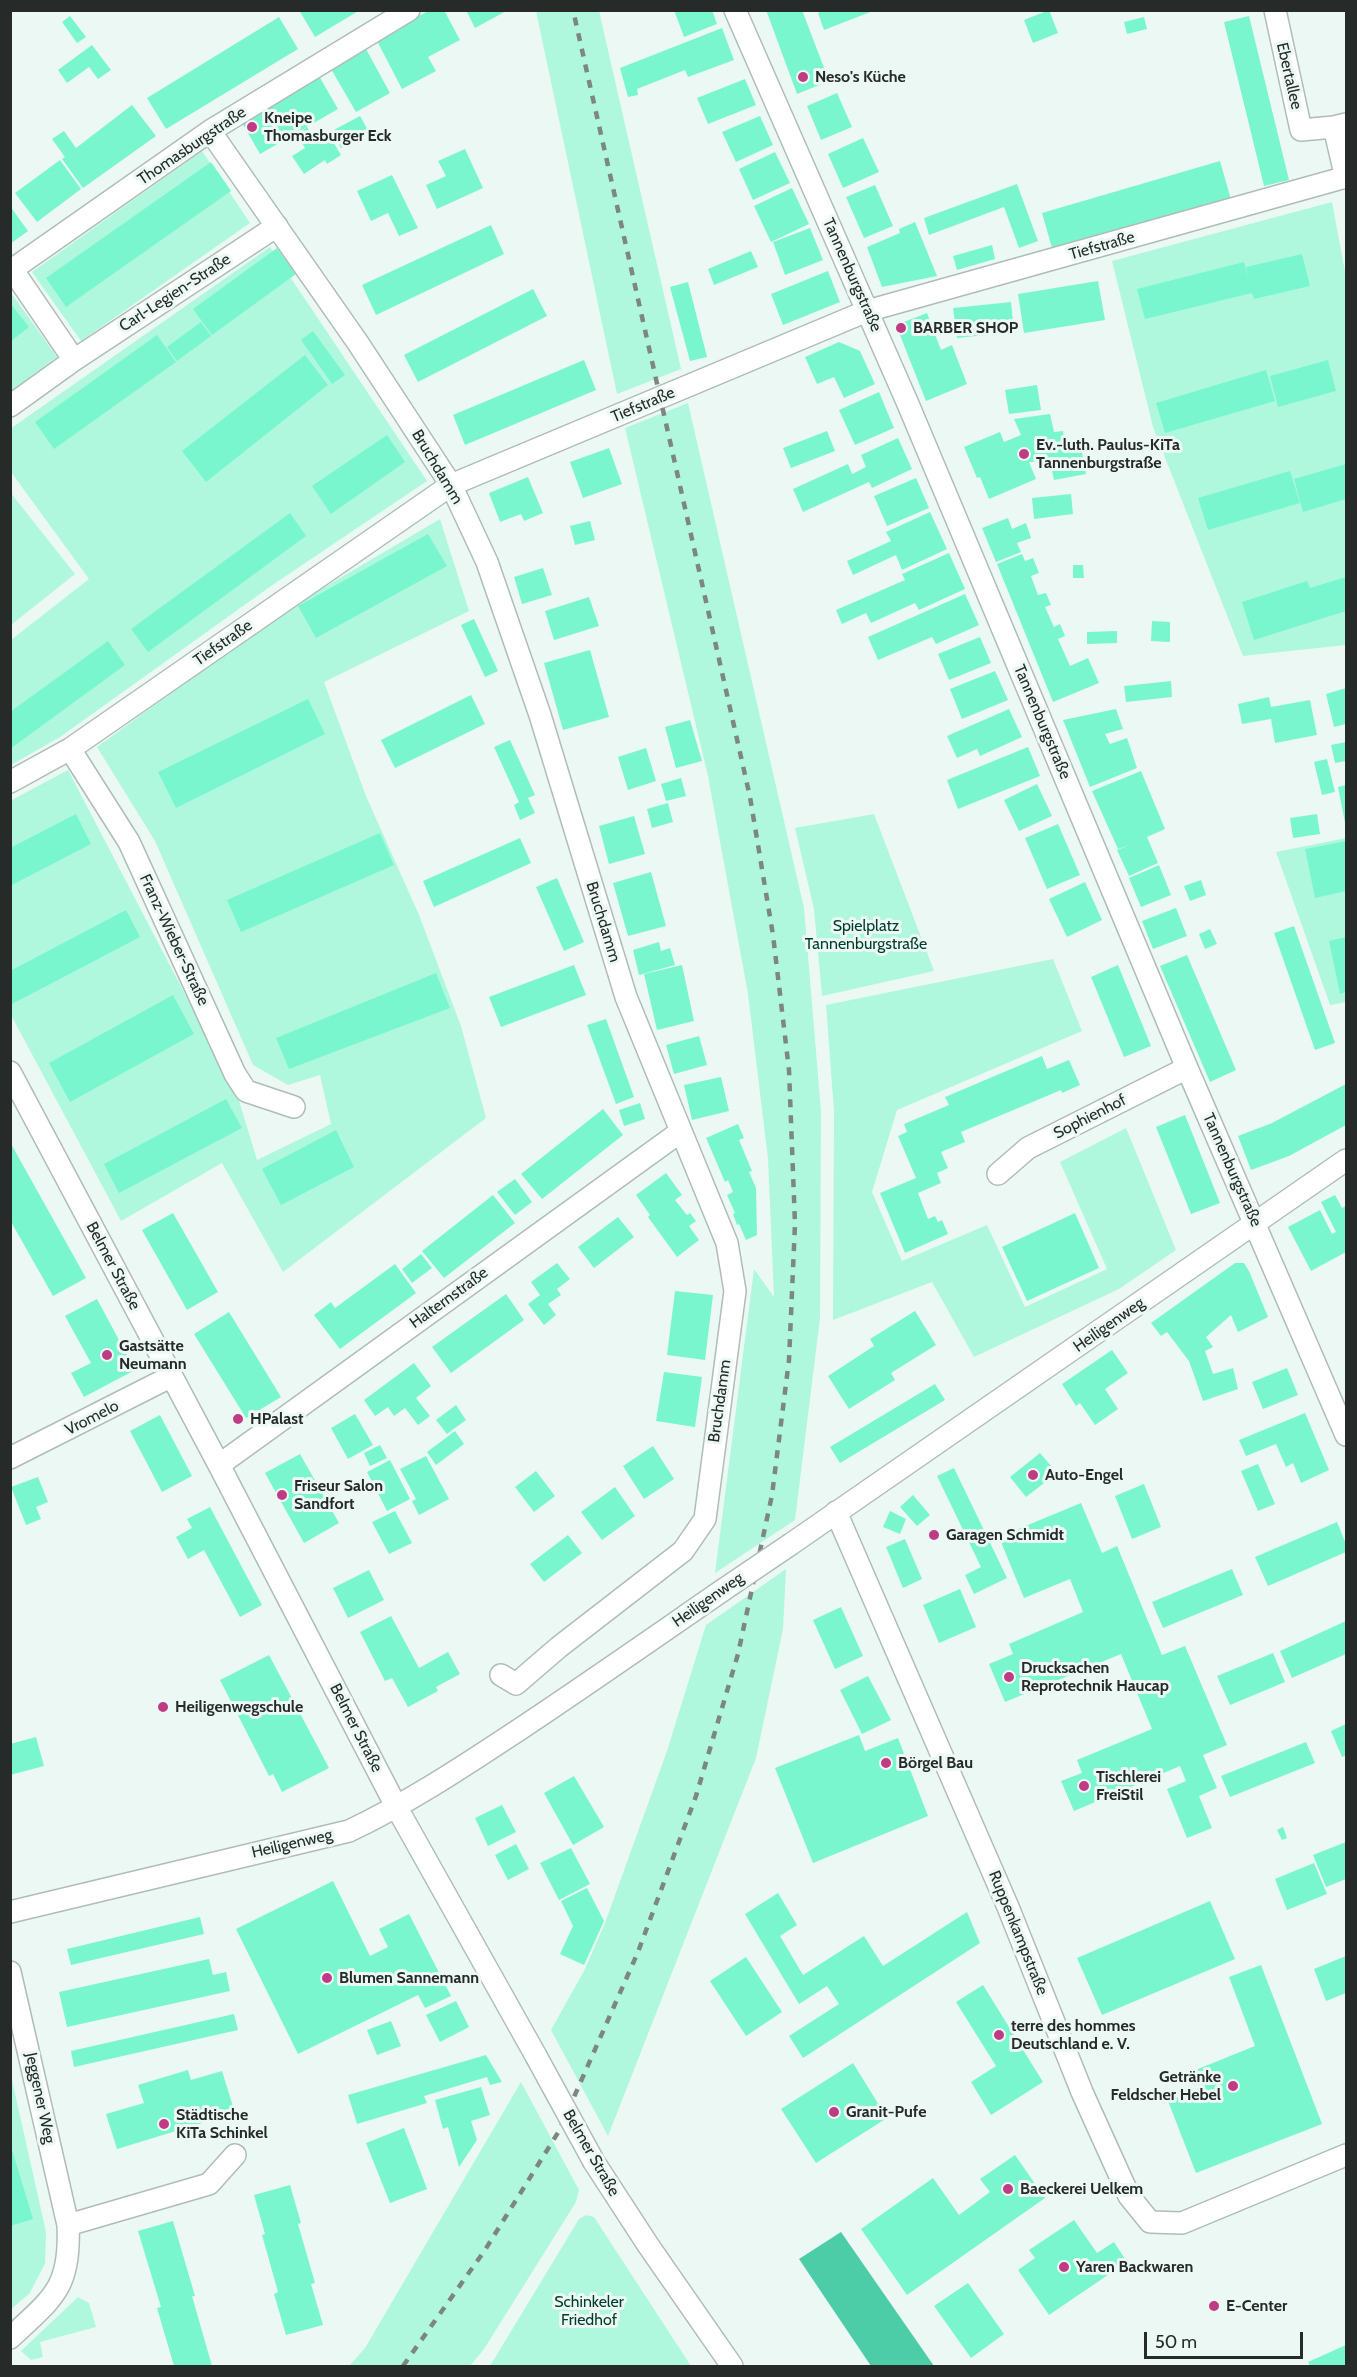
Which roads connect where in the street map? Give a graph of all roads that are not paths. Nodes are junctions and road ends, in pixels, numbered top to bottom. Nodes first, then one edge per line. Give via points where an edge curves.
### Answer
1 (409, 10) edge
2 (735, 10) edge
3 (1275, 10) edge
4 (1340, 125) edge
5 (210, 131) junction
6 (1346, 177) edge
7 (277, 226) junction
8 (11, 270) edge
9 (867, 311) junction
10 (74, 360) junction
11 (10, 406) edge
12 (451, 485) junction
13 (70, 749) junction
14 (10, 782) edge
15 (1187, 1068) junction
16 (10, 1072) edge
17 (294, 1107) dead end
18 (680, 1132) junction
19 (1347, 1160) edge
20 (998, 1174) dead end
21 (1256, 1224) junction
22 (172, 1376) junction
23 (1342, 1409) edge
24 (1347, 1435) edge
25 (10, 1458) edge
26 (219, 1465) junction
27 (836, 1512) junction
28 (501, 1675) dead end
29 (397, 1808) junction
30 (10, 1912) edge
31 (10, 1972) edge
32 (1347, 2155) edge
33 (235, 2156) dead end
34 (68, 2225) junction
35 (10, 2338) edge
36 (732, 2367) edge

1 - 5 street, Thomasburgstraße
2 - 9 street, Tannenburgstraße
3 - 4 street, Ebertallee via 1301,130
4 - 6 street, Ebertallee
5 - 7 street, Bruchdamm
5 - 8 street, Thomasburgstraße
6 - 9 street, Tiefstraße
7 - 10 street, Carl-Legien-Straße
7 - 12 street, Bruchdamm
8 - 10 street
9 - 12 street, Tiefstraße
9 - 15 street, Tannenburgstraße
10 - 11 street, Carl-Legien-Straße
12 - 13 street, Tiefstraße
12 - 18 street, Bruchdamm via 487,562 543,726 626,997
13 - 14 street, Tiefstraße
13 - 17 street, Franz-Wieber-Straße via 129,842 235,1074 246,1091
15 - 20 street, Sophienhof via 1028,1148
15 - 21 street, Tannenburgstraße
16 - 22 street, Belmer Straße
18 - 26 street, Halternstraße
18 - 28 street, Bruchdamm via 727,1243 735,1291 705,1519 683,1551 516,1684
19 - 21 street, Heiligenweg
21 - 23 street, Tannenburgstraße
21 - 27 street, Heiligenweg
22 - 25 street, Vromelo
22 - 26 street, Belmer Straße
23 - 24 street, Tannenburgstraße
26 - 29 street, Belmer Straße
27 - 29 street, Heiligenweg, bridge via 566,1699
27 - 32 street, Ruppenkampstraße via 1129,2196 1150,2222 1182,2223
29 - 30 street, Heiligenweg via 349,1831
29 - 36 street, Belmer Straße, bridge via 594,2162
31 - 34 street, Jeggener Weg
33 - 34 street via 209,2184
34 - 35 street, Jeggener Weg via 65,2277 55,2294

